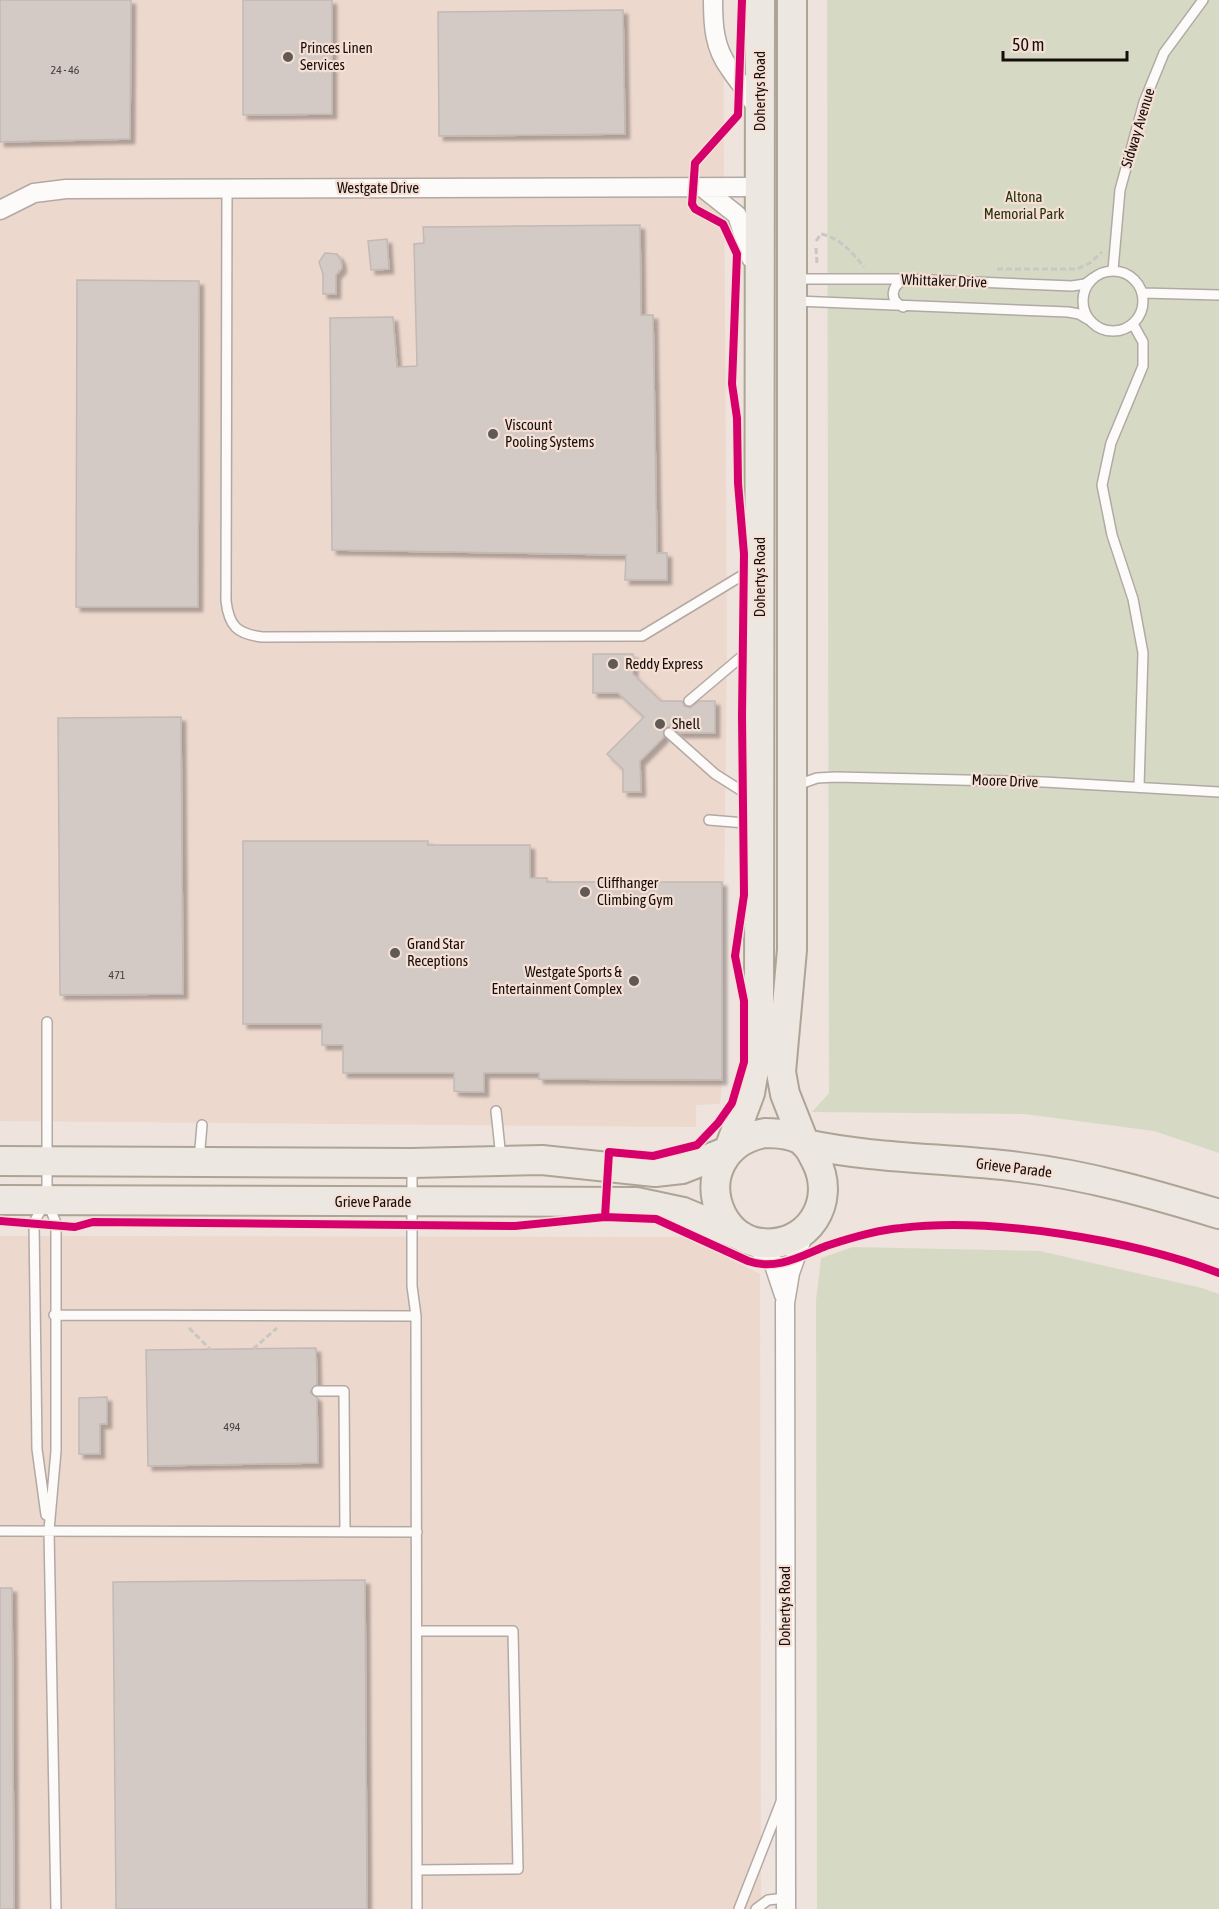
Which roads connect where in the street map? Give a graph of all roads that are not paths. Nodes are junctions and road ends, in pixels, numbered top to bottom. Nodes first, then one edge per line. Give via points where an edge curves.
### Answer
1 (713, 0) edge
2 (760, 0) edge
3 (792, 0) edge
4 (1203, 0) edge
5 (760, 116) junction
6 (760, 187) junction
7 (792, 187) junction
8 (703, 188) junction
9 (227, 189) junction
10 (0, 210) edge
11 (1113, 270) junction
12 (1093, 278) junction
13 (905, 279) junction
14 (792, 290) junction
15 (759, 291) junction
16 (1143, 293) junction
17 (1219, 295) edge
18 (903, 307) junction
19 (1091, 321) junction
20 (1133, 324) junction
21 (760, 564) junction
22 (760, 640) junction
23 (689, 701) dead end
24 (669, 733) dead end
25 (1139, 787) junction
26 (792, 788) junction
27 (1219, 792) edge
28 (760, 813) junction
29 (709, 820) dead end
30 (47, 1022) dead end
31 (496, 1111) dead end
32 (202, 1125) dead end
33 (804, 1143) junction
34 (728, 1150) junction
35 (0, 1161) edge
36 (501, 1161) junction
37 (46, 1162) junction
38 (198, 1162) junction
39 (412, 1163) junction
40 (0, 1200) edge
41 (47, 1201) junction
42 (412, 1203) junction
43 (1219, 1214) edge
44 (807, 1230) junction
45 (744, 1237) junction
46 (785, 1303) junction
47 (54, 1315) junction
48 (416, 1316) junction
49 (317, 1391) dead end
50 (49, 1530) junction
51 (0, 1531) edge
52 (345, 1532) junction
53 (417, 1532) junction
54 (417, 1631) junction
55 (786, 1783) junction
56 (417, 1870) junction
57 (786, 1904) edge
58 (56, 1909) edge
59 (417, 1909) edge
60 (739, 1909) edge
61 (756, 1909) edge

1 - 5 street via 718,46
2 - 5 main road, Dohertys Road
3 - 7 main road
4 - 11 lane, Sidway Avenue via 1164,53 1144,102 1120,190
5 - 6 main road, Dohertys Road
6 - 7 main road
6 - 8 street, Westgate Drive
6 - 15 main road, Dohertys Road
7 - 14 main road
8 - 9 street, Westgate Drive
8 - 15 street via 729,206 740,220
9 - 10 street, Westgate Drive via 49,190
9 - 21 lane via 226,602 228,618 235,628 262,637 642,636
11 - 12 lane
11 - 16 lane via 1132,277
12 - 13 lane, Whittaker Drive via 1072,286
12 - 19 lane via 1083,299
13 - 14 lane, Whittaker Drive
13 - 18 lane via 893,293 897,304
14 - 15 main road
14 - 18 lane, Whittaker Drive via 840,301
14 - 26 main road
15 - 21 main road, Dohertys Road
16 - 17 lane
16 - 20 lane via 1142,312
18 - 19 lane, Whittaker Drive via 1068,312
19 - 20 lane via 1113,331
20 - 25 lane via 1143,342 1143,366 1111,443 1102,485 1112,535 1133,599 1143,653
21 - 22 main road, Dohertys Road
22 - 23 lane
22 - 28 main road, Dohertys Road
24 - 28 lane
25 - 26 lane, Moore Drive via 836,777
25 - 27 lane, Moore Drive
26 - 33 main road via 792,968 781,1072
28 - 29 lane
28 - 34 main road, Dohertys Road via 759,1041 750,1093
30 - 37 lane
31 - 36 lane
32 - 38 lane
33 - 34 main road via 784,1134 765,1133 749,1137
33 - 43 main road, Grieve Parade via 861,1153 1018,1166 1075,1175
33 - 44 main road via 819,1166 824,1187 820,1209
34 - 36 main road via 665,1172 562,1161
34 - 45 main road via 718,1172 716,1195 723,1217
35 - 37 main road
36 - 39 main road
37 - 38 main road
37 - 41 lane
38 - 39 main road
39 - 42 lane
40 - 41 main road, Grieve Parade
41 - 42 main road, Grieve Parade
41 - 47 lane via 56,1223
41 - 50 lane via 34,1222 37,1449
42 - 45 main road, Grieve Parade via 636,1202 683,1212
42 - 48 lane
44 - 45 main road via 772,1243
44 - 46 street, Dohertys Road via 790,1273
45 - 46 street, Dohertys Road via 773,1262
46 - 55 street, Dohertys Road
47 - 48 lane
47 - 50 lane via 56,1451
48 - 53 lane
49 - 52 lane via 344,1391
50 - 51 lane
50 - 52 lane
50 - 58 lane
52 - 53 lane
53 - 54 lane
54 - 56 lane
54 - 56 lane via 513,1631 518,1869
55 - 57 street, Dohertys Road
55 - 60 lane
56 - 59 lane
57 - 61 lane via 768,1900

